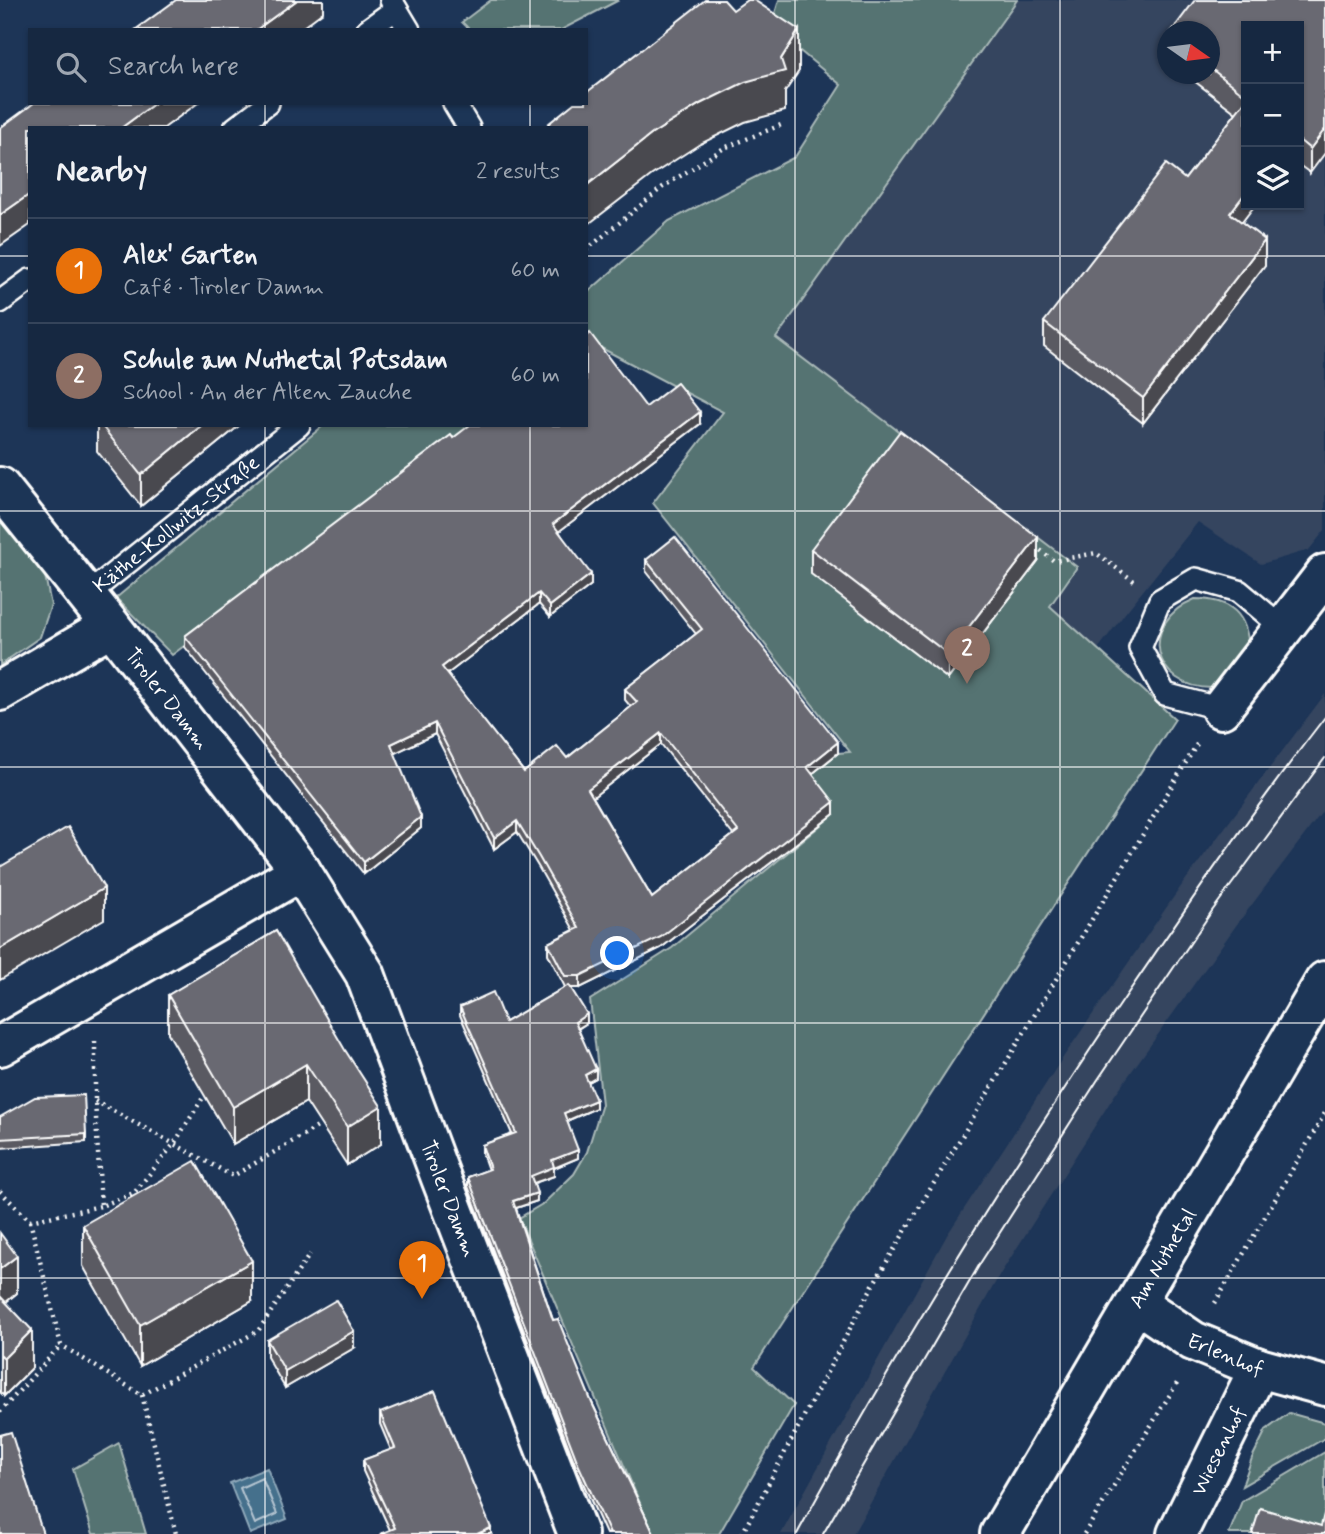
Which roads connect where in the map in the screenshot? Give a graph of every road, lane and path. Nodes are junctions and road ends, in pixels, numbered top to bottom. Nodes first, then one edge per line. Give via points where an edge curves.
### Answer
1 (393, 4) edge
2 (370, 28) edge
3 (408, 28) edge
4 (265, 105) edge
5 (455, 105) edge
6 (781, 124) edge
7 (238, 126) edge
8 (468, 126) edge
9 (588, 248) edge
10 (28, 281) edge
11 (0, 302) edge
12 (297, 427) edge
13 (0, 487) edge
14 (1033, 544) edge
15 (1325, 574) edge
16 (87, 595) junction
17 (1160, 600) junction
18 (111, 626) junction
19 (1283, 628) junction
20 (0, 691) edge
21 (1221, 709) junction
22 (301, 871) junction
23 (1325, 981) edge
24 (96, 990) junction
25 (0, 1046) edge
26 (204, 1096) edge
27 (95, 1100) junction
28 (335, 1117) edge
29 (174, 1144) junction
30 (0, 1191) edge
31 (101, 1206) junction
32 (30, 1221) junction
33 (310, 1254) dead end
34 (1137, 1303) junction
35 (61, 1345) junction
36 (1259, 1368) junction
37 (1325, 1386) edge
38 (142, 1395) junction
39 (0, 1412) edge
40 (176, 1534) edge
41 (578, 1534) edge
42 (742, 1534) edge
43 (1000, 1534) edge
44 (1177, 1534) edge

1 - 2 lane
1 - 3 lane
4 - 7 lane
5 - 8 lane
6 - 9 path via 713,154 663,187
10 - 11 lane
12 - 16 lane, Käthe-Kollwitz-Straße
13 - 16 street, Tiroler Damm
14 - 17 path via 1054,561 1096,553
15 - 19 street
16 - 18 street, Tiroler Damm
17 - 19 lane via 1196,579 1239,591
17 - 21 lane via 1140,648 1165,694
18 - 20 street, Tiroler Damm
18 - 22 street, Tiroler Damm
19 - 21 street
21 - 42 path via 874,1283
22 - 24 street
22 - 41 street, Tiroler Damm via 365,974
23 - 34 street, Am Nuthetal
24 - 25 street
24 - 27 path
26 - 29 path
27 - 29 path
27 - 31 path
28 - 29 path via 233,1175
29 - 31 path via 134,1194
30 - 32 path
31 - 32 path
32 - 35 path
33 - 38 path via 258,1331
34 - 36 street, Erlenhof via 1193,1341
34 - 43 street, Am Nuthetal
35 - 38 path
35 - 39 path
36 - 37 street, Erlenhof
36 - 44 street, Wiesenhof
38 - 40 path

